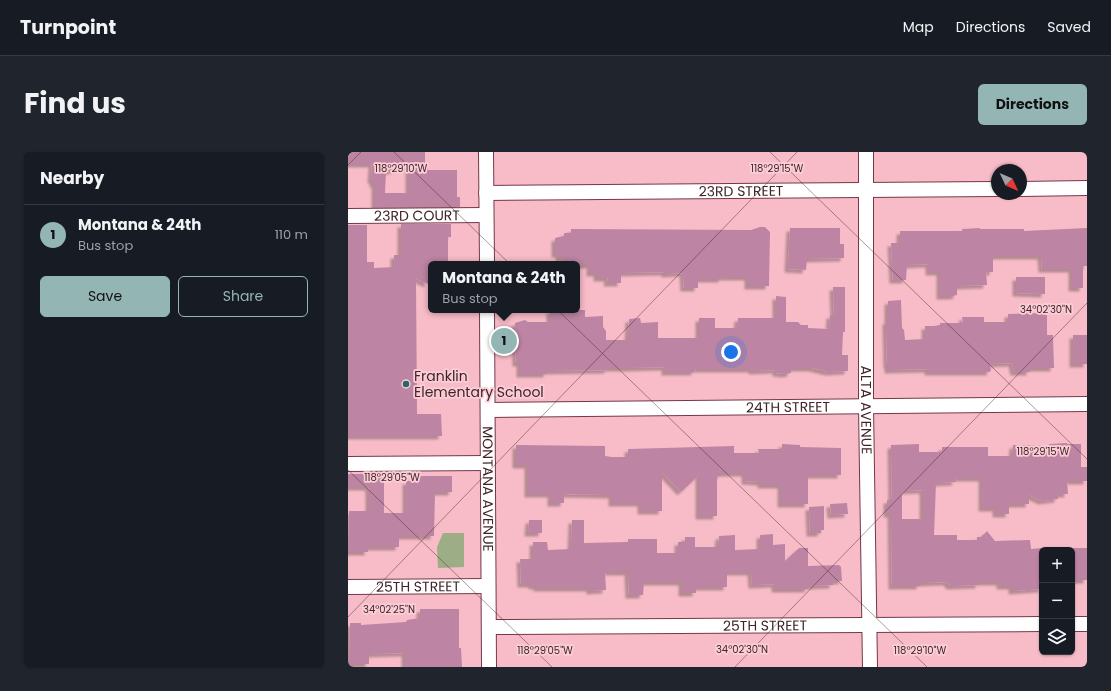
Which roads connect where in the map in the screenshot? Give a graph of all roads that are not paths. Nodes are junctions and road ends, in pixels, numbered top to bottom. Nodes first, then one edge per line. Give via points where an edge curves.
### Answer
1 (486, 152) edge
2 (866, 152) edge
3 (1087, 188) edge
4 (991, 189) edge
5 (1027, 189) edge
6 (866, 190) junction
7 (486, 192) junction
8 (486, 215) junction
9 (348, 216) edge
10 (487, 261) edge
11 (487, 313) edge
12 (1087, 404) edge
13 (866, 406) junction
14 (488, 410) junction
15 (488, 463) junction
16 (348, 464) edge
17 (488, 586) junction
18 (348, 587) edge
19 (871, 624) junction
20 (1039, 624) edge
21 (1075, 624) edge
22 (1087, 624) edge
23 (489, 627) junction
24 (489, 667) edge
25 (870, 667) edge

1 - 7 street
2 - 6 street, ALTA AVENUE
3 - 5 street
4 - 6 street, 23RD STREET
6 - 7 street, 23RD STREET
6 - 13 street, ALTA AVENUE
7 - 8 street
8 - 9 street, 23RD COURT
8 - 10 street
11 - 14 street, MONTANA AVENUE
12 - 13 street, 24TH STREET
13 - 14 street, 24TH STREET
13 - 19 street, ALTA AVENUE
14 - 15 street, MONTANA AVENUE
15 - 16 street
15 - 17 street, MONTANA AVENUE
17 - 18 street, 25TH STREET
17 - 23 street, MONTANA AVENUE
19 - 20 street, 25TH STREET
19 - 23 street, 25TH STREET
19 - 25 street, ALTA AVENUE
21 - 22 street
23 - 24 street, MONTANA AVENUE

